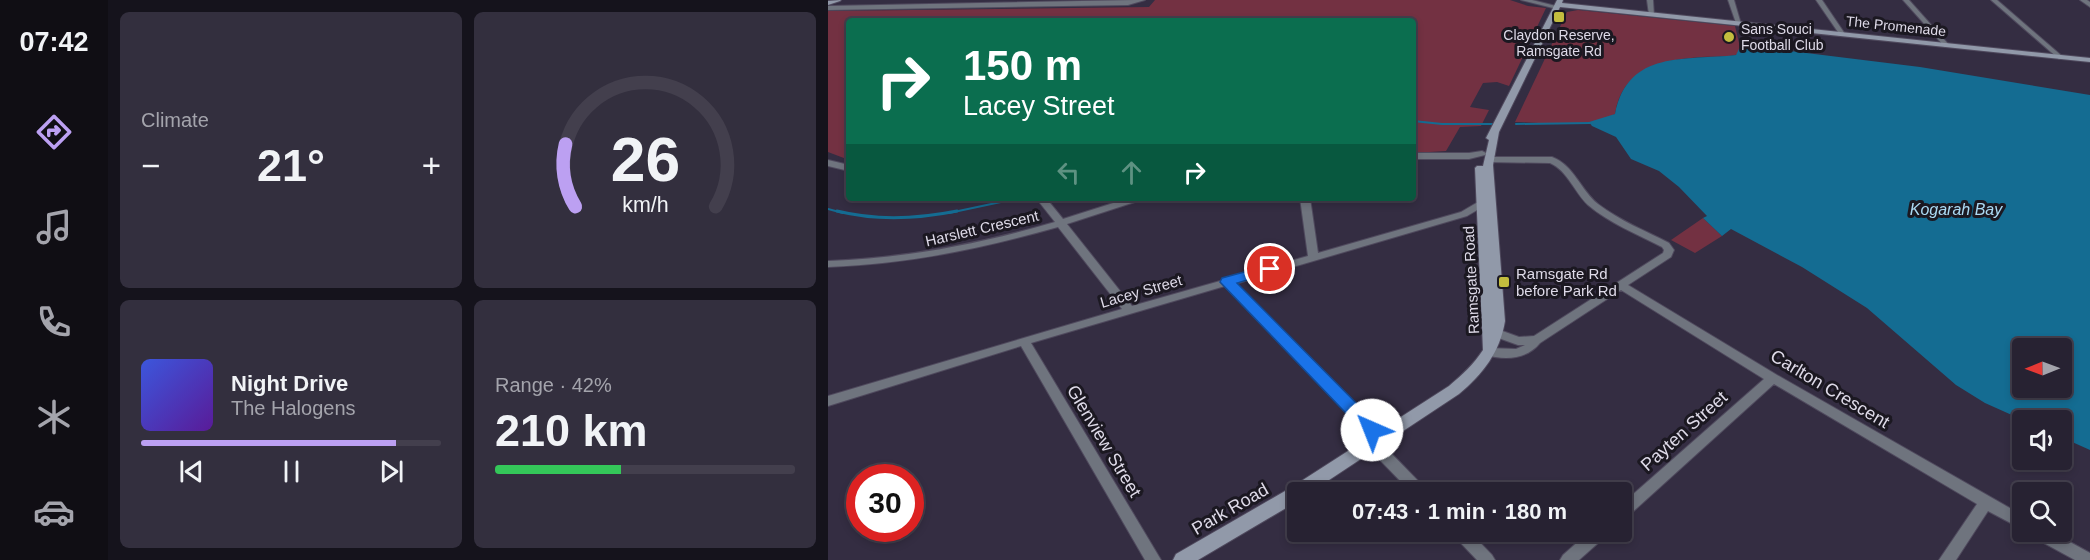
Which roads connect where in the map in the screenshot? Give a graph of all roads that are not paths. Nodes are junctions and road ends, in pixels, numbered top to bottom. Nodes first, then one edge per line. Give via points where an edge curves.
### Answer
1 (838, 0) edge
2 (1142, 0) edge
3 (1524, 0) edge
4 (1650, 0) edge
5 (1731, 0) edge
6 (1819, 0) edge
7 (1905, 0) edge
8 (1994, 0) edge
9 (2083, 0) edge
10 (1558, 5) edge
11 (2090, 5) edge
12 (828, 6) edge
13 (1652, 15) junction
14 (1739, 23) junction
15 (1842, 34) junction
16 (1947, 46) junction
17 (2061, 58) junction
18 (2090, 61) edge
19 (1416, 156) edge
20 (1483, 158) junction
21 (829, 164) edge
22 (846, 167) edge
23 (1044, 201) edge
24 (1129, 201) edge
25 (1305, 201) edge
26 (1481, 204) junction
27 (1464, 214) junction
28 (1482, 218) junction
29 (1063, 223) junction
30 (1312, 256) junction
31 (828, 264) edge
32 (1227, 282) junction
33 (1621, 285) junction
34 (1129, 310) junction
35 (1497, 333) junction
36 (1536, 340) junction
37 (1024, 341) junction
38 (1490, 352) junction
39 (1773, 378) junction
40 (828, 401) edge
41 (1378, 441) junction
42 (1314, 482) edge
43 (1410, 482) edge
44 (1287, 498) edge
45 (1632, 504) edge
46 (1986, 504) junction
47 (2012, 518) edge
48 (1470, 542) edge
49 (1588, 542) edge
50 (2056, 542) edge
51 (1154, 560) edge
52 (1182, 560) edge
53 (1487, 560) edge
54 (1568, 560) edge
55 (1947, 560) edge
56 (2090, 560) edge

1 - 12 main road
2 - 12 street
3 - 10 street
4 - 13 street
5 - 14 street
6 - 15 street
7 - 16 street
8 - 17 street
9 - 11 street
10 - 13 main road, The Promenade
10 - 20 main road, Ramsgate Road
13 - 14 main road, The Promenade
14 - 15 main road, The Promenade
15 - 16 main road, The Promenade
16 - 17 main road, The Promenade
17 - 18 main road, The Promenade
19 - 20 street
20 - 26 main road, Ramsgate Road
20 - 33 street via 1559,163 1586,198 1666,245 1667,255
20 - 35 main road, Ramsgate Road
21 - 22 street
23 - 29 street
24 - 29 street, Harslett Crescent
25 - 30 street
26 - 27 street, Lacey Street
26 - 28 main road, Ramsgate Road
27 - 28 street, Lacey Street
27 - 30 street, Lacey Street
28 - 38 main road, Ramsgate Road
29 - 31 street, Harslett Crescent via 951,253
29 - 34 street
30 - 32 street, Lacey Street
32 - 34 street, Lacey Street
32 - 41 street via 1372,430
33 - 36 street
33 - 39 street, Carlton Crescent
34 - 37 street, Lacey Street
35 - 36 street via 1518,341
35 - 38 main road, Ramsgate Road
36 - 38 street via 1529,350 1511,355
37 - 40 street, Lacey Street
37 - 51 street, Glenview Street
38 - 41 main road, Park Road via 1469,379
39 - 45 street, Payten Street
39 - 46 street, Carlton Crescent
41 - 42 main road, Park Road
41 - 43 street via 1384,455
44 - 52 main road, Park Road
46 - 47 street, Carlton Crescent
46 - 55 street
48 - 53 street
49 - 54 street
50 - 56 street

